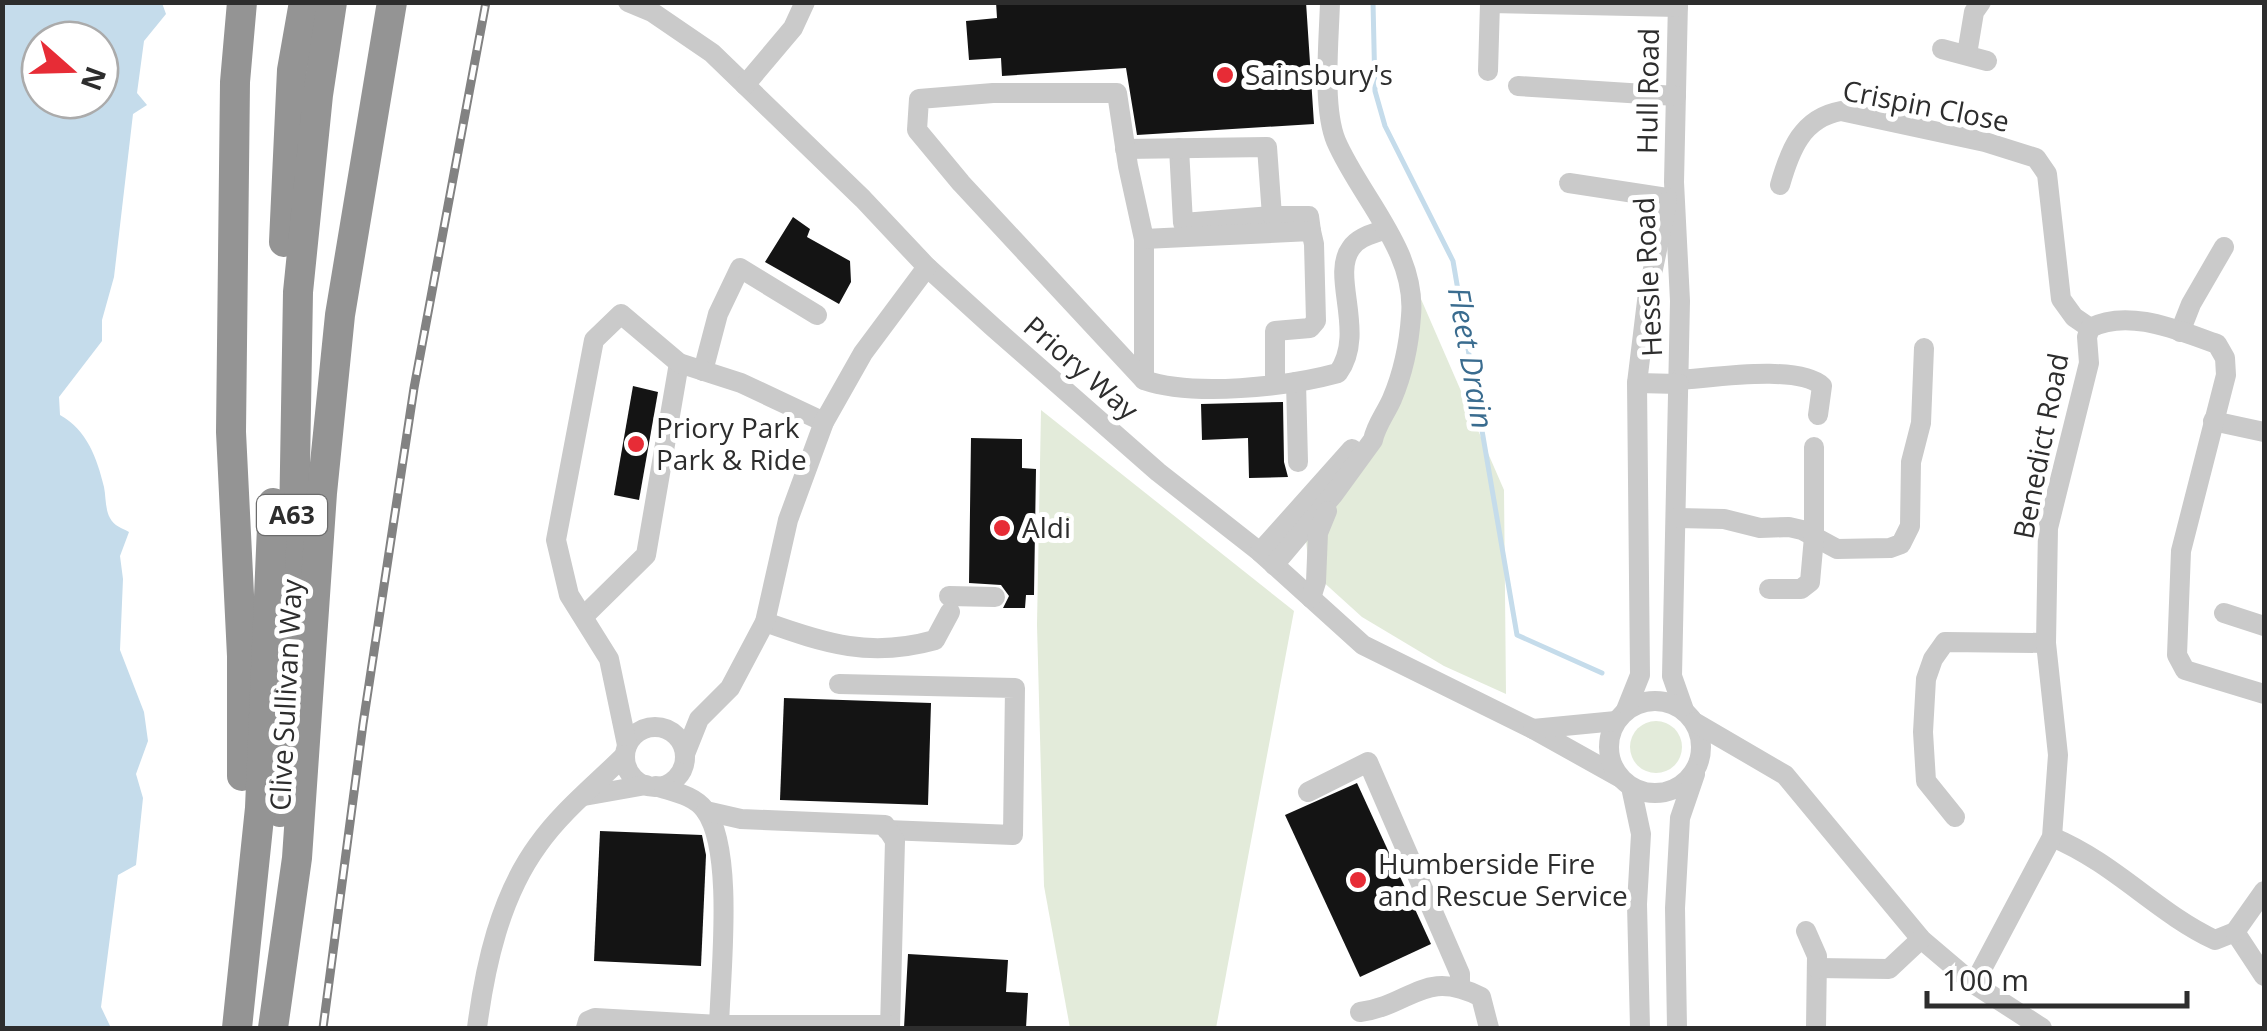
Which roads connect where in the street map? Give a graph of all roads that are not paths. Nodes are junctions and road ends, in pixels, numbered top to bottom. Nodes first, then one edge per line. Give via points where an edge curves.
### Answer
1 (242, 2) edge
2 (304, 2) edge
3 (332, 2) edge
4 (392, 2) edge
5 (628, 2) edge
6 (805, 2) edge
7 (1330, 2) edge
8 (1490, 2) edge
9 (1981, 2) edge
10 (1678, 4) edge
11 (1942, 49) dead end
12 (1488, 71) dead end
13 (746, 85) junction
14 (1518, 86) dead end
15 (1676, 96) junction
16 (1179, 148) junction
17 (1126, 150) junction
18 (1569, 184) dead end
19 (1780, 185) dead end
20 (1670, 190) junction
21 (1272, 216) junction
22 (1386, 229) junction
23 (1311, 232) junction
24 (1144, 238) junction
25 (2224, 247) dead end
26 (927, 267) junction
27 (817, 315) dead end
28 (2090, 328) junction
29 (2180, 332) junction
30 (1924, 348) dead end
31 (679, 362) junction
32 (703, 371) junction
33 (1144, 380) junction
34 (1679, 382) junction
35 (1286, 383) junction
36 (1636, 383) junction
37 (1818, 415) dead end
38 (824, 422) junction
39 (2214, 422) junction
40 (1374, 430) junction
41 (2264, 432) edge
42 (1814, 448) dead end
43 (1298, 462) dead end
44 (1333, 496) junction
45 (1677, 518) junction
46 (1814, 537) junction
47 (1267, 559) junction
48 (1768, 588) dead end
49 (996, 598) dead end
50 (1311, 598) junction
51 (2224, 613) dead end
52 (584, 616) junction
53 (765, 622) junction
54 (2264, 626) edge
55 (2046, 643) junction
56 (840, 684) dead end
57 (2264, 694) edge
58 (622, 714) junction
59 (1621, 715) junction
60 (1689, 716) junction
61 (699, 720) junction
62 (654, 727) junction
63 (1533, 729) junction
64 (626, 750) junction
65 (1748, 753) junction
66 (684, 758) junction
67 (1698, 764) junction
68 (1625, 782) junction
69 (651, 786) junction
70 (1308, 792) dead end
71 (584, 796) junction
72 (698, 804) junction
73 (1955, 817) dead end
74 (887, 830) junction
75 (2052, 837) junction
76 (2264, 891) edge
77 (1806, 931) dead end
78 (2234, 932) junction
79 (1921, 939) junction
80 (1817, 968) junction
81 (2264, 976) edge
82 (1974, 984) junction
83 (1460, 986) junction
84 (1360, 1012) dead end
85 (719, 1027) edge
86 (890, 1027) edge
87 (228, 1028) edge
88 (237, 1028) edge
89 (260, 1028) edge
90 (273, 1028) edge
91 (477, 1028) edge
92 (586, 1028) edge
93 (1489, 1028) edge
94 (1640, 1028) edge
95 (1677, 1028) edge
96 (1816, 1028) edge
97 (2042, 1028) edge

1 - 87 highway via 231,432 242,797
2 - 88 highway, Clive Sullivan Way / A63 via 292,70 260,808
3 - 89 highway, Clive Sullivan Way / A63 via 298,292 292,642
4 - 90 highway via 340,315 297,858
5 - 13 street, Priory Way via 712,53
6 - 13 street via 793,28
7 - 22 street via 1335,138
8 - 10 street
8 - 12 street
9 - 11 street via 1974,12 1977,57
10 - 15 street, Hull Road
13 - 26 street, Priory Way
14 - 15 street
15 - 20 street, Hull Road
16 - 17 street
16 - 21 street via 1267,147
16 - 21 street via 1183,223
17 - 24 street
17 - 33 street via 1117,93 919,99 917,130
18 - 20 street
19 - 28 street, Crispin Close via 1801,133 1821,114 1841,111 2036,158 2047,174 2061,299
20 - 34 street, Hessle Road
20 - 36 street, Hessle Road
21 - 23 street via 1310,216
22 - 35 street via 1352,245 1345,259 1347,362 1338,374
22 - 40 street via 1412,314 1404,370
23 - 24 street
23 - 35 street via 1316,322 1275,331
24 - 33 street
25 - 29 street
26 - 38 street via 863,353
26 - 47 street, Priory Way via 1158,472
27 - 32 street via 740,268 718,314
28 - 29 street, Benedict Road via 2131,320
28 - 55 street, Benedict Road via 2088,363 2048,528
29 - 39 street, Benedict Road via 2217,344 2225,358
30 - 46 street via 1906,538 1890,548 1858,550
31 - 32 street
31 - 52 street via 646,555
31 - 52 street via 621,314 594,340 556,540 569,595
32 - 38 street
33 - 35 street via 1169,389
34 - 36 street
34 - 37 street via 1810,378 1822,386
34 - 45 street, Hessle Road
35 - 43 street
36 - 59 street, Hessle Road via 1640,675
38 - 53 street via 788,520
39 - 41 street
39 - 57 street, Benedict Road via 2181,551 2177,655 2185,670
40 - 44 street
40 - 47 street
42 - 46 street
44 - 47 street
44 - 50 street via 1318,534
45 - 46 street via 1789,528
45 - 60 street, Hessle Road via 1672,676
46 - 48 street via 1810,582 1802,589
47 - 50 street, Priory Way
49 - 53 street via 950,604 935,640 899,650 825,643
50 - 63 street, Priory Way via 1364,645
51 - 54 street
52 - 58 street via 608,659
53 - 61 street via 730,688
55 - 73 street via 1945,642 1933,659 1926,679 1926,781
55 - 75 street, Benedict Road via 2058,755
56 - 74 street via 1015,688 1013,835
58 - 62 street
58 - 64 street
59 - 60 street via 1655,700
59 - 63 street
59 - 68 street via 1608,750
60 - 65 street
60 - 67 street via 1702,748
61 - 62 street
61 - 66 street
62 - 64 street via 632,737
62 - 66 street via 676,736
63 - 68 street, Priory Way
64 - 69 street via 630,774
64 - 71 street
65 - 67 street
65 - 79 street via 1785,775
66 - 69 street via 674,780
66 - 72 street
67 - 68 street via 1675,789 1645,792
67 - 95 street via 1680,818
68 - 94 street via 1641,834
69 - 71 street
69 - 72 street
70 - 83 street via 1368,762
71 - 91 street via 538,845 506,904 485,971
72 - 74 street via 741,819
72 - 85 street via 719,846 723,882
74 - 86 street via 895,841
75 - 78 street via 2136,885 2195,930 2215,940
75 - 82 street, Benedict Road
76 - 78 street
77 - 80 street
78 - 81 street
79 - 80 street via 1890,969
79 - 82 street
80 - 96 street
82 - 97 street
83 - 84 street via 1430,984 1382,1009
83 - 93 street via 1481,996
85 - 86 street
85 - 92 street via 595,1018

